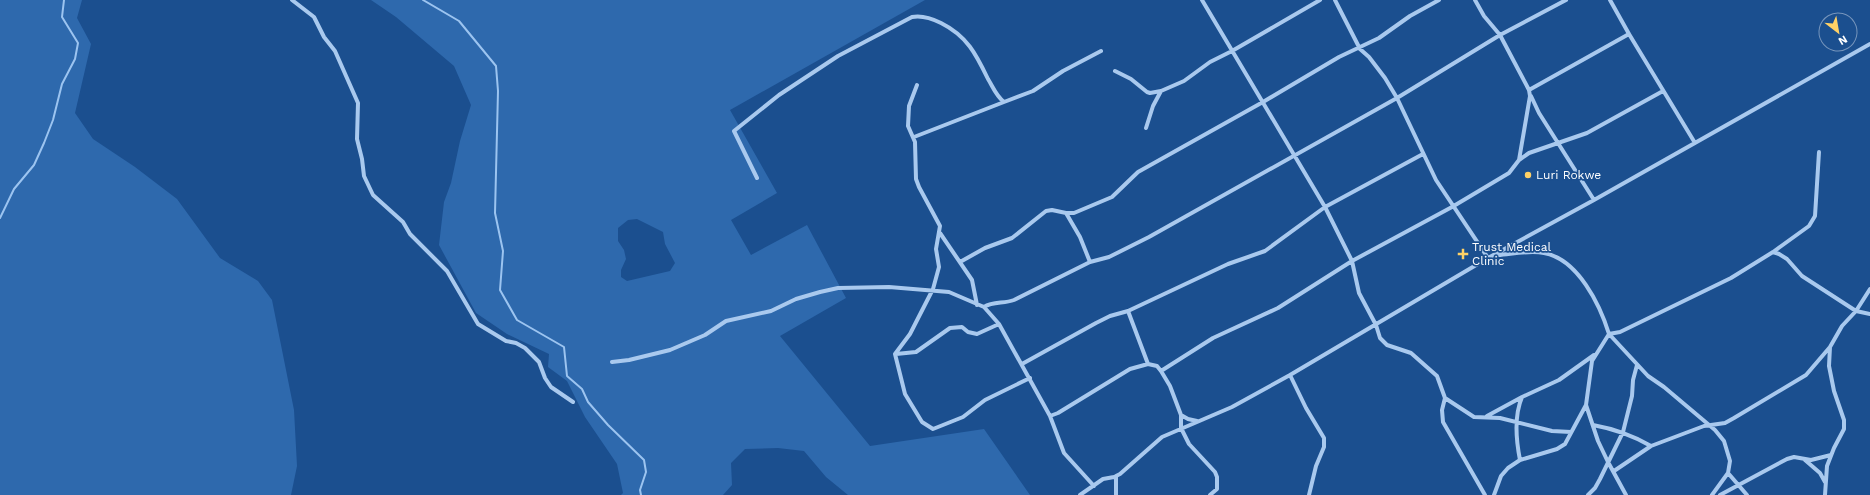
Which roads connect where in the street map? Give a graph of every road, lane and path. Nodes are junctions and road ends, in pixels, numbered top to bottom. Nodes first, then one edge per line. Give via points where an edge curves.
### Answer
1 (292, 0) edge
2 (1202, 0) edge
3 (1320, 0) edge
4 (1335, 0) edge
5 (1440, 0) edge
6 (1475, 0) edge
7 (1566, 0) edge
8 (1610, 0) edge
9 (1629, 34) junction
10 (1500, 35) junction
11 (1870, 44) edge
12 (1360, 49) junction
13 (1101, 51) dead end
14 (1232, 51) junction
15 (1114, 71) dead end
16 (917, 85) dead end
17 (1529, 90) junction
18 (1161, 91) junction
19 (1663, 91) junction
20 (1530, 96) junction
21 (1397, 98) junction
22 (1004, 102) junction
23 (1263, 102) junction
24 (1146, 128) dead end
25 (914, 137) junction
26 (1558, 143) junction
27 (1695, 143) junction
28 (1819, 152) dead end
29 (1294, 154) junction
30 (1423, 154) junction
31 (1519, 160) junction
32 (757, 178) dead end
33 (1594, 200) junction
34 (1325, 207) junction
35 (1452, 207) junction
36 (1066, 214) junction
37 (940, 233) junction
38 (1773, 252) junction
39 (1495, 255) junction
40 (1488, 258) junction
41 (1352, 261) junction
42 (960, 262) junction
43 (1090, 262) junction
44 (933, 289) junction
45 (1870, 289) edge
46 (977, 305) junction
47 (984, 307) junction
48 (1128, 311) junction
49 (1856, 311) junction
50 (1870, 314) edge
51 (999, 324) junction
52 (1376, 325) junction
53 (1609, 334) junction
54 (1830, 347) junction
55 (895, 354) junction
56 (1596, 354) junction
57 (612, 362) dead end
58 (1022, 364) junction
59 (1148, 364) junction
60 (1637, 365) junction
61 (1161, 371) junction
62 (1290, 375) junction
63 (1030, 378) junction
64 (1522, 397) junction
65 (1445, 398) junction
66 (573, 402) dead end
67 (1586, 405) junction
68 (1181, 415) junction
69 (1050, 416) junction
70 (1486, 417) junction
71 (1198, 421) junction
72 (1517, 421) junction
73 (1593, 425) junction
74 (1709, 425) junction
75 (1181, 428) junction
76 (1571, 432) junction
77 (1623, 432) junction
78 (1651, 446) junction
79 (1831, 455) junction
80 (1805, 459) junction
81 (1520, 460) junction
82 (1608, 462) junction
83 (1614, 471) junction
84 (1728, 472) junction
85 (1116, 476) junction
86 (1825, 482) junction
87 (1738, 484) junction
88 (1094, 486) junction
89 (1080, 495) edge
90 (1116, 495) edge
91 (1210, 495) edge
92 (1309, 495) edge
93 (1485, 495) edge
94 (1494, 495) edge
95 (1588, 495) edge
96 (1626, 495) edge
97 (1712, 495) edge
98 (1720, 495) edge
99 (1747, 495) edge
100 (1825, 495) edge

1 - 66 street via 314,17 324,37 335,51 358,103 357,139 364,176 373,195 403,222 410,234 447,271 478,324 506,342 516,343 525,348 539,362 551,387
2 - 14 street
3 - 14 street
4 - 12 street
5 - 12 street
6 - 10 street
7 - 10 street
8 - 9 street
9 - 17 street
9 - 19 street
10 - 17 street
10 - 21 street
11 - 27 street
12 - 21 street via 1385,78
12 - 23 street via 1333,60
13 - 22 street via 1063,70 1034,91
14 - 18 street via 1210,62 1184,81
14 - 23 street
15 - 18 street via 1131,79 1147,92
16 - 25 street via 908,116 908,126
17 - 20 street
18 - 24 street
19 - 26 street via 1587,133
19 - 27 street
20 - 26 street
20 - 31 street
21 - 29 street
21 - 30 street
22 - 25 street
22 - 32 street via 996,94 974,50 964,39 947,26 920,15 838,56 780,95 734,131
23 - 29 street
23 - 36 street via 1138,172 1112,197
25 - 37 street via 916,179 940,226
26 - 31 street via 1529,153
26 - 33 street
27 - 33 street
28 - 38 street via 1816,216 1810,226
29 - 34 street
29 - 43 street via 1149,237 1109,257
30 - 34 street
30 - 35 street
31 - 35 street via 1509,173
33 - 39 street
34 - 41 street
34 - 48 street via 1265,251 1228,264
35 - 40 street
35 - 41 street
36 - 42 street via 1046,211 1012,238 985,248
36 - 43 street via 1080,237
37 - 42 street
37 - 44 street via 936,249 939,267
38 - 49 street via 1786,259 1802,276
38 - 53 street via 1731,278 1620,332
39 - 40 street
39 - 53 street via 1544,252 1573,268 1601,310
40 - 52 street
41 - 52 street via 1359,293
41 - 61 street via 1278,308 1213,338
42 - 46 street via 972,280
43 - 47 street via 1014,300 989,303
44 - 46 street via 949,292
44 - 55 street via 910,334
44 - 57 street via 851,287 820,292 796,299 771,311 726,321 705,335 670,350
45 - 49 street
46 - 47 street
47 - 51 street
48 - 58 street via 1096,323
48 - 59 street
49 - 50 street
49 - 54 street via 1842,326
51 - 55 street via 977,334 972,334 962,327 950,328 916,352
51 - 58 street
52 - 62 street
52 - 65 street via 1380,338 1387,345 1411,353 1437,376
53 - 56 street
53 - 60 street
54 - 74 street via 1806,375 1725,423
54 - 79 street via 1829,366 1844,420 1844,429
55 - 63 street via 905,394 922,422 930,428 963,417 985,400
56 - 64 street via 1559,380
56 - 67 street via 1592,361
58 - 63 street
59 - 61 street via 1157,366
59 - 69 street via 1130,369 1058,414
60 - 74 street
60 - 77 street
61 - 68 street
62 - 71 street
62 - 92 street via 1324,438 1324,447
63 - 69 street
64 - 70 street
64 - 72 street
65 - 70 street via 1474,417
65 - 93 street via 1443,422
67 - 73 street
67 - 76 street
68 - 71 street
68 - 75 street
69 - 88 street via 1064,453
70 - 72 street
71 - 75 street
72 - 76 street via 1552,431
72 - 81 street
73 - 77 street
73 - 82 street
74 - 78 street
74 - 84 street via 1724,441 1730,461
75 - 85 street via 1162,437
75 - 91 street via 1189,444 1215,472 1217,489
76 - 81 street via 1565,444 1557,449
77 - 78 street
77 - 82 street
78 - 83 street
79 - 80 street
79 - 86 street
80 - 86 street via 1820,473
80 - 87 street via 1787,459
81 - 94 street via 1501,476
82 - 83 street
82 - 95 street via 1595,488
83 - 96 street
84 - 87 street
84 - 97 street
85 - 88 street via 1103,479
85 - 90 street
86 - 100 street
87 - 98 street
87 - 99 street
88 - 89 street

